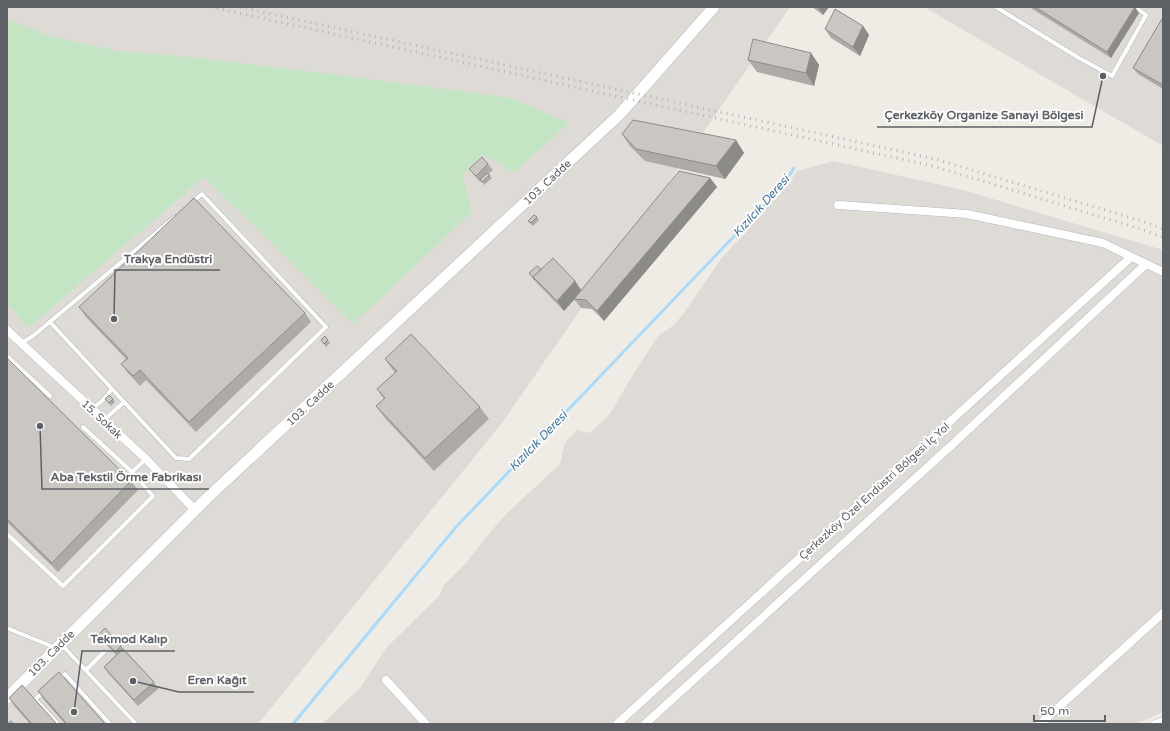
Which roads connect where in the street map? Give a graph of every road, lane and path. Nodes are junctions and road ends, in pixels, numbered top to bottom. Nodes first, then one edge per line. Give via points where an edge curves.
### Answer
1 (714, 7) edge
2 (996, 7) edge
3 (1135, 7) edge
4 (190, 204) edge
5 (838, 205) dead end
6 (178, 215) edge
7 (1131, 257) junction
8 (1146, 264) junction
9 (1163, 272) edge
10 (50, 322) junction
11 (7, 330) edge
12 (21, 344) junction
13 (7, 356) edge
14 (112, 389) junction
15 (50, 396) dead end
16 (124, 402) junction
17 (92, 409) junction
18 (104, 421) junction
19 (83, 427) dead end
20 (146, 459) junction
21 (132, 472) junction
22 (195, 510) junction
23 (7, 534) edge
24 (1163, 613) edge
25 (7, 628) edge
26 (59, 646) junction
27 (104, 652) dead end
28 (86, 670) junction
29 (59, 679) edge
30 (386, 680) dead end
31 (47, 689) edge
32 (30, 694) edge
33 (7, 698) edge
34 (35, 700) junction
35 (1163, 721) edge
36 (58, 724) edge
37 (110, 724) edge
38 (136, 724) edge
39 (426, 724) edge
40 (617, 724) edge
41 (645, 724) edge
42 (1040, 724) edge
43 (1155, 724) edge

1 - 22 street, 103. Cadde via 619,115
2 - 3 lane via 1112,76 1146,15
4 - 16 lane via 202,194 326,327 188,459 176,458
5 - 7 street via 967,214 1103,243
6 - 10 lane
7 - 8 street
7 - 40 street, Çerkezköy Özel Endüstri Bölgesi İç Yol
8 - 9 street
8 - 41 street, Çerkezköy Özel Endüstri Bölgesi İç Yol
10 - 12 lane
10 - 14 lane
11 - 12 street, 15. Sokak
12 - 17 street, 15. Sokak
13 - 15 lane
14 - 16 lane
14 - 17 lane
16 - 18 lane
17 - 18 street, 15. Sokak
18 - 20 street, 15. Sokak
19 - 21 lane
20 - 21 lane
20 - 22 street, 15. Sokak
21 - 23 lane via 154,496 63,586
22 - 26 street, 103. Cadde
24 - 42 street
25 - 26 lane
26 - 28 lane
26 - 33 street, 103. Cadde via 23,686
27 - 28 lane
28 - 38 lane
29 - 37 lane via 65,674
30 - 39 street
31 - 34 lane
32 - 34 lane
34 - 36 lane
35 - 43 street

